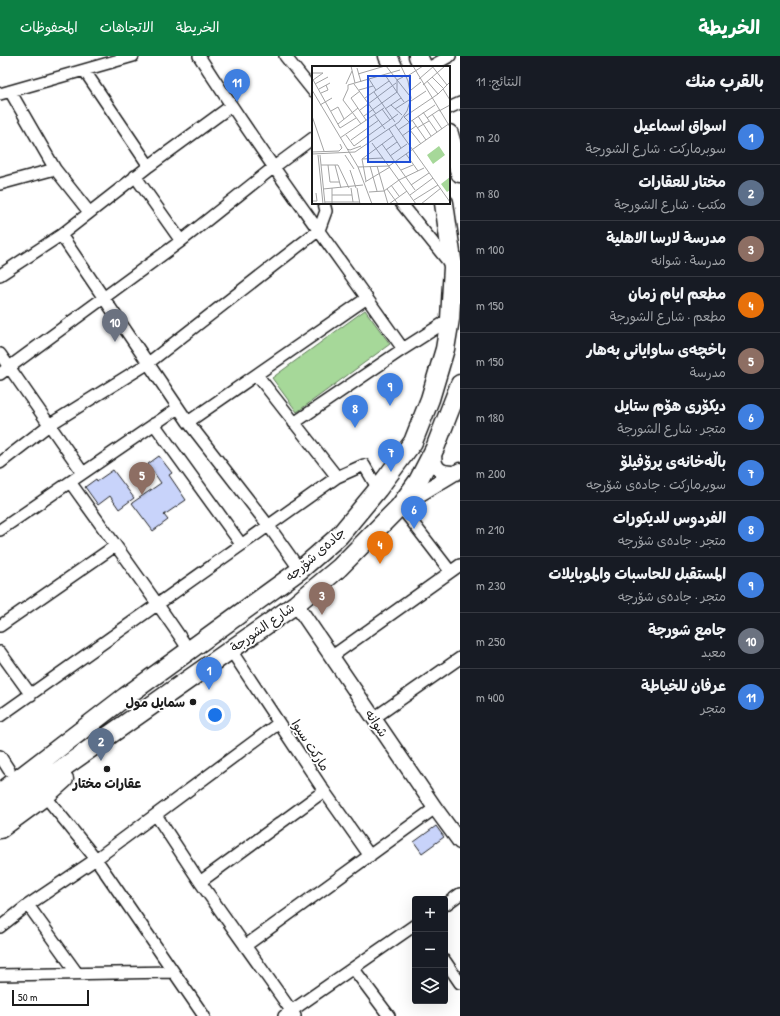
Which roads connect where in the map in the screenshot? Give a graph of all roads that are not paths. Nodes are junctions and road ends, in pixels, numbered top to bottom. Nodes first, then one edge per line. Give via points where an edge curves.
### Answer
1 (133, 56) edge
2 (199, 56) edge
3 (285, 56) edge
4 (418, 56) edge
5 (450, 56) edge
6 (423, 66) edge
7 (432, 66) edge
8 (84, 70) junction
9 (312, 90) edge
10 (5, 93) edge
11 (460, 102) edge
12 (231, 106) junction
13 (450, 107) edge
14 (450, 137) edge
15 (312, 140) edge
16 (149, 166) junction
17 (459, 166) edge
18 (274, 167) junction
19 (55, 169) junction
20 (135, 176) junction
21 (0, 184) edge
22 (324, 204) edge
23 (403, 204) edge
24 (444, 204) edge
25 (89, 212) junction
26 (319, 230) junction
27 (61, 235) junction
28 (181, 241) junction
29 (453, 267) junction
30 (0, 275) edge
31 (367, 298) junction
32 (104, 299) junction
33 (450, 319) junction
34 (403, 348) junction
35 (0, 354) edge
36 (147, 364) junction
37 (5, 371) edge
38 (258, 375) junction
39 (460, 384) edge
40 (178, 408) junction
41 (188, 422) junction
42 (294, 423) junction
43 (154, 424) junction
44 (49, 425) junction
45 (435, 448) junction
46 (0, 463) edge
47 (458, 472) edge
48 (82, 473) junction
49 (336, 477) junction
50 (70, 482) junction
51 (378, 489) junction
52 (400, 506) junction
53 (268, 525) junction
54 (0, 530) edge
55 (241, 544) junction
56 (115, 546) junction
57 (455, 568) edge
58 (300, 570) junction
59 (158, 603) junction
60 (296, 604) junction
61 (225, 624) junction
62 (0, 626) edge
63 (235, 646) junction
64 (190, 650) junction
65 (0, 652) edge
66 (331, 657) junction
67 (460, 658) edge
68 (31, 694) junction
69 (125, 697) junction
70 (0, 716) edge
71 (374, 718) junction
72 (127, 722) junction
73 (279, 723) junction
74 (3, 768) edge
75 (324, 791) junction
76 (0, 793) edge
77 (45, 796) junction
78 (435, 808) junction
79 (0, 812) edge
80 (156, 815) junction
81 (0, 829) edge
82 (460, 842) edge
83 (370, 856) junction
84 (96, 859) junction
85 (200, 882) junction
86 (460, 894) edge
87 (448, 903) edge
88 (28, 905) junction
89 (0, 927) edge
90 (412, 927) edge
91 (245, 946) junction
92 (448, 965) edge
93 (352, 968) junction
94 (173, 972) junction
95 (77, 973) junction
96 (0, 975) edge
97 (460, 983) edge
98 (290, 1014) edge
99 (204, 1016) edge
100 (389, 1016) edge

1 - 8 street
2 - 12 street
3 - 9 street
4 - 6 main road
5 - 7 street
8 - 10 street
8 - 16 street
10 - 19 street
11 - 13 street
12 - 16 street
12 - 18 street
14 - 17 main road
15 - 18 street
16 - 20 street
18 - 26 street
18 - 28 street
19 - 21 street
19 - 25 street
20 - 25 street
20 - 28 street
22 - 26 street via 326,211
23 - 29 street
24 - 29 main road, جادەی شۆرجە
25 - 27 street
26 - 31 street
26 - 36 street
27 - 30 street
27 - 32 street
28 - 32 street
29 - 33 main road, جادەی شۆرجە
31 - 34 street
31 - 38 street
32 - 36 street
32 - 37 street
33 - 34 street
33 - 51 main road, جادەی شۆرجە via 433,392 413,442
34 - 42 street
35 - 37 street
36 - 40 street
36 - 44 street
37 - 44 street
38 - 41 street
38 - 42 street
39 - 45 main road, شارع الشورجة
40 - 41 street
40 - 43 street
41 - 53 street
42 - 49 street
43 - 48 street
43 - 55 street
44 - 46 street
44 - 48 street
45 - 47 street via 437,468 443,472
45 - 52 main road, شارع الشورجة via 418,481
47 - 52 street
48 - 50 street
49 - 51 street via 364,465
49 - 53 street
50 - 54 street
50 - 56 street
51 - 58 main road, جادەی شۆرجە via 339,536
52 - 57 street
52 - 60 main road, شارع الشورجة via 339,568
53 - 55 street
53 - 58 street
55 - 59 street
56 - 59 street
56 - 62 street
57 - 66 street
58 - 61 main road, جادەی شۆرجە
59 - 64 street
59 - 68 street
60 - 63 main road, شارع الشورجة
60 - 66 street, شوانە
61 - 63 main road
61 - 64 main road, جادەی شۆرجە
63 - 72 main road, شارع الشورجة
63 - 73 street, مارکت سیوا
64 - 69 main road, جادەی شۆرجە
65 - 68 street
66 - 71 street, شوانە
67 - 71 street
68 - 70 street
69 - 74 main road
69 - 76 main road, جادەی شۆرجە
71 - 78 street, شوانە
72 - 77 main road
72 - 79 main road, شارع الشورجة
73 - 75 street, مارکت سیوا
73 - 80 street
75 - 83 street, مارکت سیوا
75 - 85 street
77 - 81 main road
77 - 84 street
78 - 82 street, شوانە
78 - 83 street
80 - 84 street
80 - 85 street
83 - 91 street
84 - 88 street
84 - 94 street
85 - 91 street
86 - 87 street
88 - 89 street
88 - 95 street
90 - 93 street
91 - 98 street
92 - 97 street
93 - 98 street
93 - 100 street
94 - 95 street
94 - 99 street
95 - 96 street

